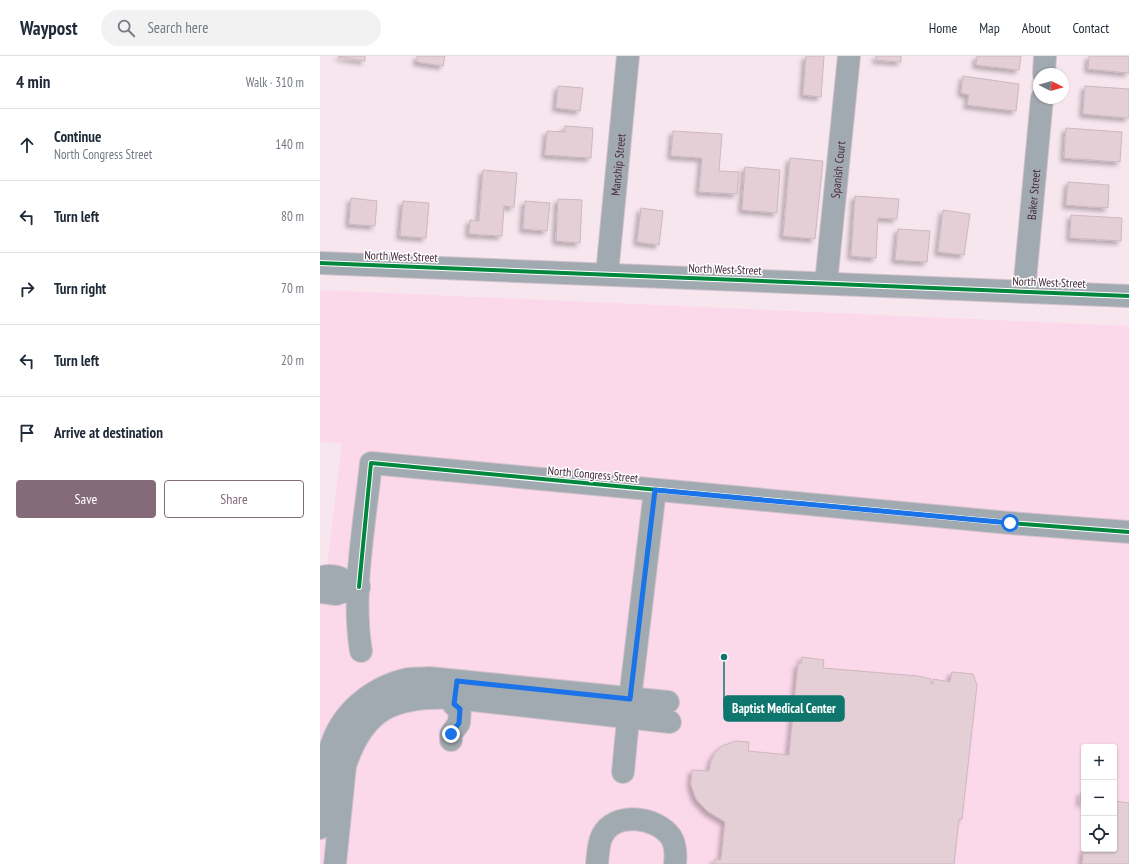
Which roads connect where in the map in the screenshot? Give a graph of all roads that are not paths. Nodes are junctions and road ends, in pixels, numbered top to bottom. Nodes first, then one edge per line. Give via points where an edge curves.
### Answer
1 (628, 56) edge
2 (849, 56) edge
3 (1045, 56) edge
4 (1044, 68) edge
5 (1041, 104) edge
6 (320, 263) edge
7 (607, 274) junction
8 (826, 283) junction
9 (1024, 291) junction
10 (1129, 296) edge
11 (655, 490) junction
12 (1129, 532) edge
13 (320, 578) edge
14 (359, 587) junction
15 (320, 592) edge
16 (361, 651) dead end
17 (455, 695) junction
18 (629, 708) junction
19 (669, 712) dead end
20 (451, 737) dead end
21 (623, 772) dead end
22 (320, 828) edge
23 (335, 864) edge
24 (597, 864) edge
25 (675, 864) edge

1 - 7 street, Manship Street
2 - 8 street, Spanish Court
3 - 4 street
5 - 9 street, Baker Street
6 - 7 street, North West Street
7 - 8 street, North West Street
8 - 9 street, North West Street
9 - 10 street, North West Street
11 - 12 street, North Congress Street
11 - 14 street, North Congress Street via 371,463
11 - 18 street
13 - 14 street via 337,576
14 - 15 street via 336,594
14 - 16 street via 357,625
17 - 18 street
17 - 20 street via 460,709 459,723
17 - 22 street via 429,678 409,679 374,693 359,703 347,716 330,748
17 - 23 street via 413,698 397,703 383,710 362,730 354,742 345,766
18 - 19 street
18 - 21 street
24 - 25 street via 601,838 605,832 616,822 633,819 653,823 666,832 675,847

